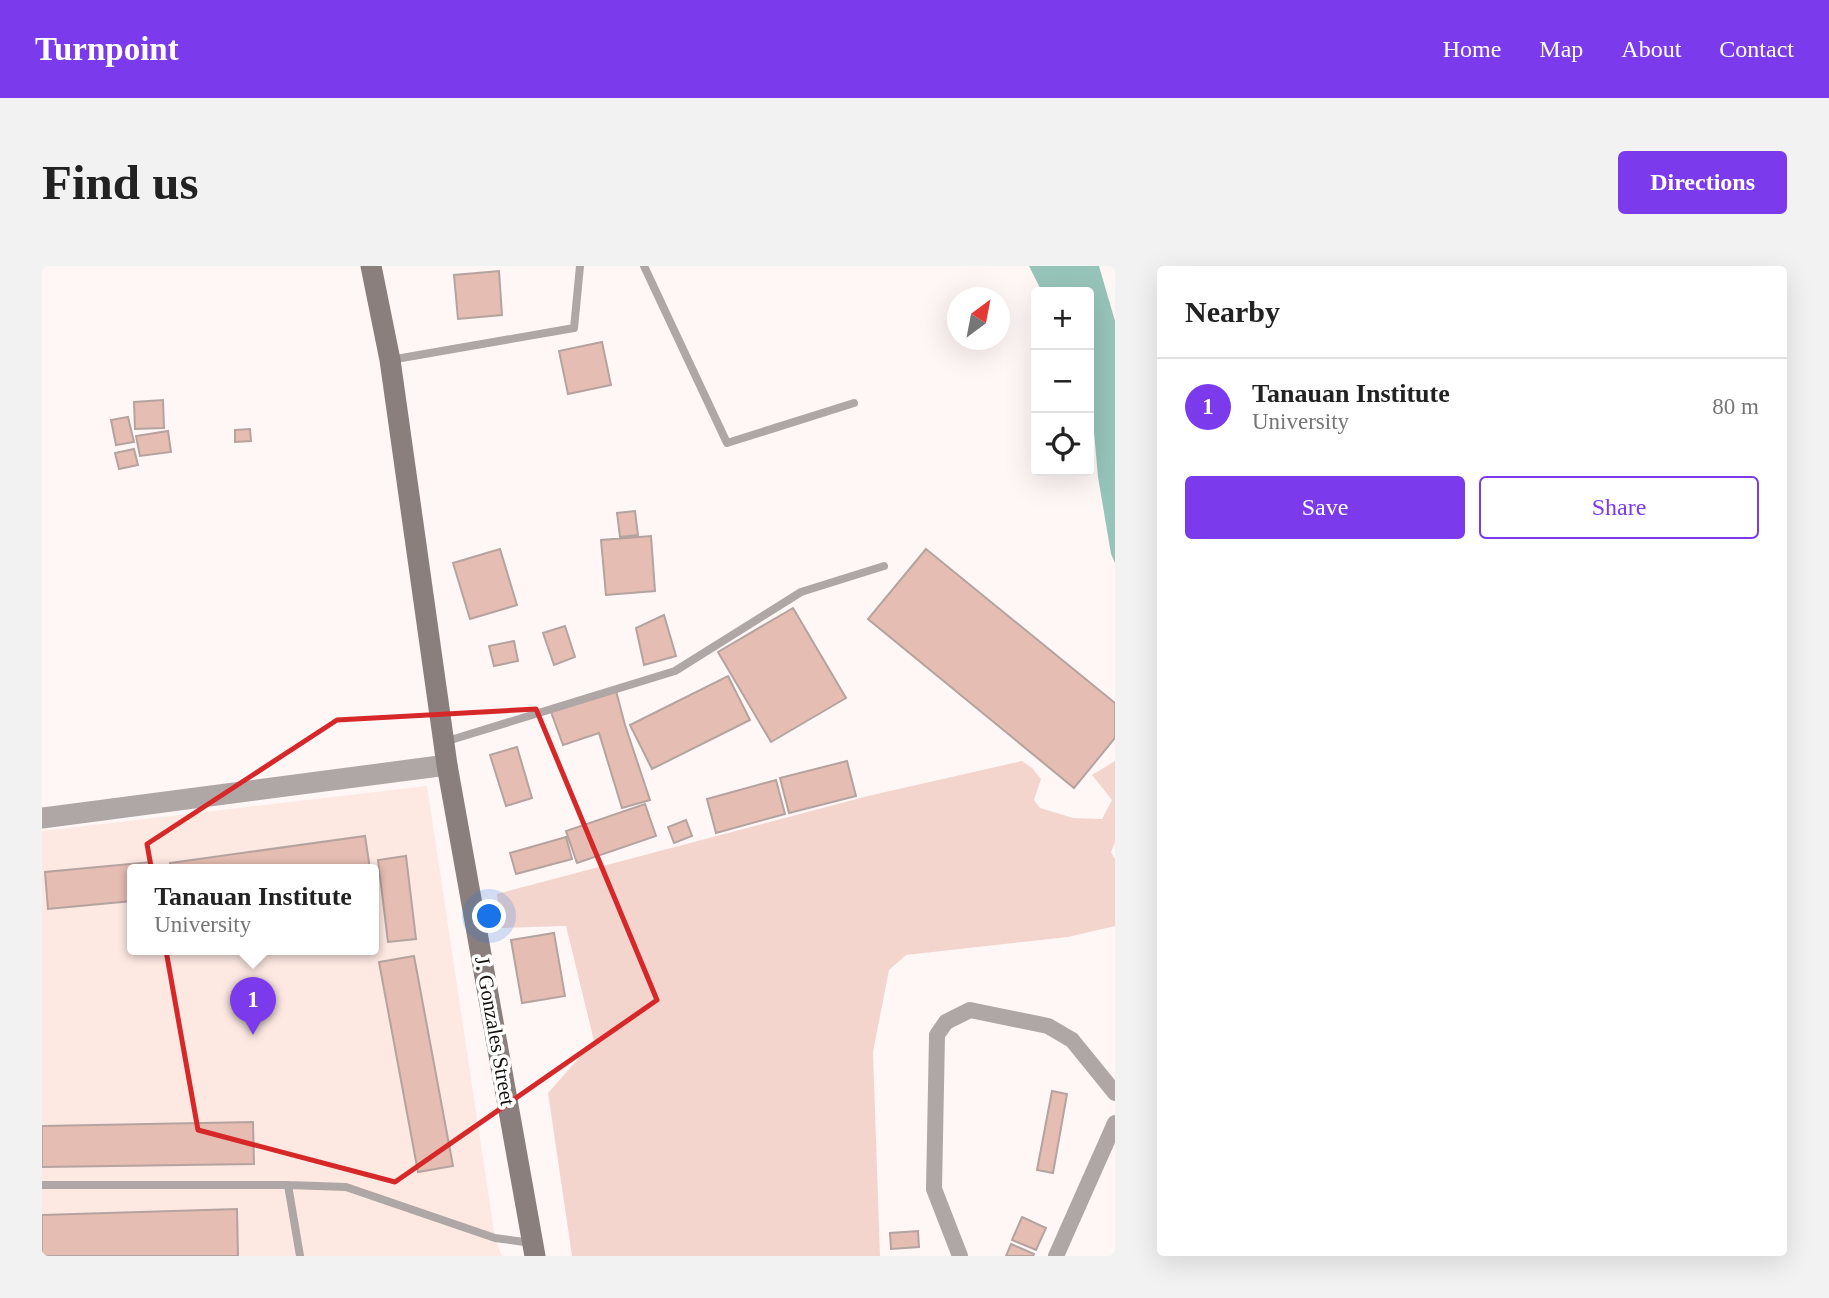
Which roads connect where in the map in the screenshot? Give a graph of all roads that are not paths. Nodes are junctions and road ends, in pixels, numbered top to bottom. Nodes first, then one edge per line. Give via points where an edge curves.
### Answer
1 (371, 266) edge
2 (580, 266) edge
3 (644, 266) edge
4 (390, 360) junction
5 (854, 403) dead end
6 (884, 566) dead end
7 (443, 743) junction
8 (447, 765) junction
9 (42, 818) edge
10 (1115, 1093) edge
11 (1115, 1123) edge
12 (42, 1185) edge
13 (288, 1185) junction
14 (534, 1250) edge
15 (299, 1256) edge
16 (960, 1256) edge
17 (1056, 1256) edge

1 - 4 main road, J. Gonzales Street
2 - 4 lane via 573,328
3 - 5 lane via 727,443
4 - 7 main road, J. Gonzales Street
6 - 7 lane via 801,592 675,671
7 - 8 main road, J. Gonzales Street
8 - 9 street
8 - 14 main road, J. Gonzales Street
10 - 16 street via 1072,1040 1048,1026 970,1010 946,1022 937,1035 934,1189
11 - 17 street
12 - 13 lane
13 - 14 lane via 346,1187
13 - 15 lane

